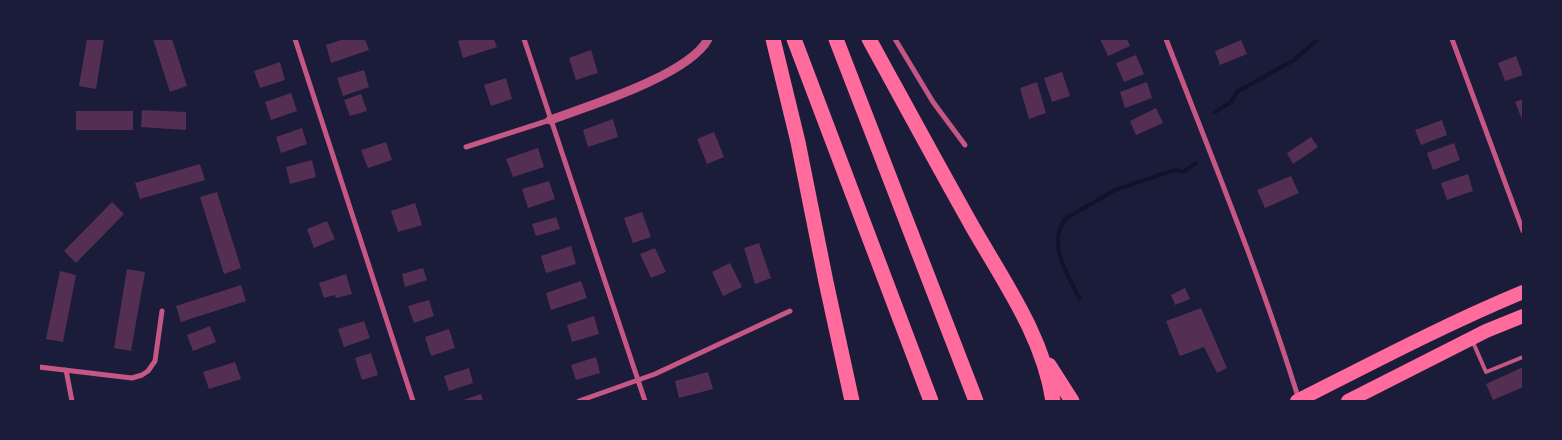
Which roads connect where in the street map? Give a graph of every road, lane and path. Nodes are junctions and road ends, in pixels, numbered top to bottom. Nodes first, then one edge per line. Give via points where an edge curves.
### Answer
1 (295, 39) edge
2 (524, 39) edge
3 (708, 39) edge
4 (773, 39) edge
5 (794, 39) edge
6 (836, 39) edge
7 (869, 39) edge
8 (895, 39) edge
9 (1166, 39) edge
10 (1452, 39) edge
11 (550, 120) junction
12 (966, 145) dead end
13 (466, 147) dead end
14 (1521, 218) edge
15 (1523, 231) edge
16 (1523, 292) edge
17 (162, 311) dead end
18 (790, 311) dead end
19 (1523, 316) edge
20 (1471, 338) junction
21 (1039, 348) junction
22 (1523, 357) edge
23 (39, 367) edge
24 (66, 370) junction
25 (638, 380) junction
26 (72, 401) edge
27 (413, 401) edge
28 (579, 401) edge
29 (645, 401) edge
30 (852, 401) edge
31 (932, 401) edge
32 (976, 401) edge
33 (1053, 401) edge
34 (1072, 401) edge
35 (1298, 401) edge
36 (1348, 401) edge

1 - 27 street
2 - 11 street
3 - 11 street via 682,66 640,86
4 - 30 highway
5 - 31 highway
6 - 32 highway
7 - 21 highway
8 - 12 street via 928,95
9 - 35 street via 1284,350
10 - 14 street
11 - 13 street
11 - 25 street
14 - 15 street
16 - 35 highway via 1432,332
17 - 24 street via 155,361 142,375 132,378
18 - 25 street
19 - 20 highway
20 - 22 lane via 1486,372
20 - 36 highway
21 - 33 highway
21 - 34 highway
23 - 24 street
24 - 26 street
25 - 28 street
25 - 29 street

